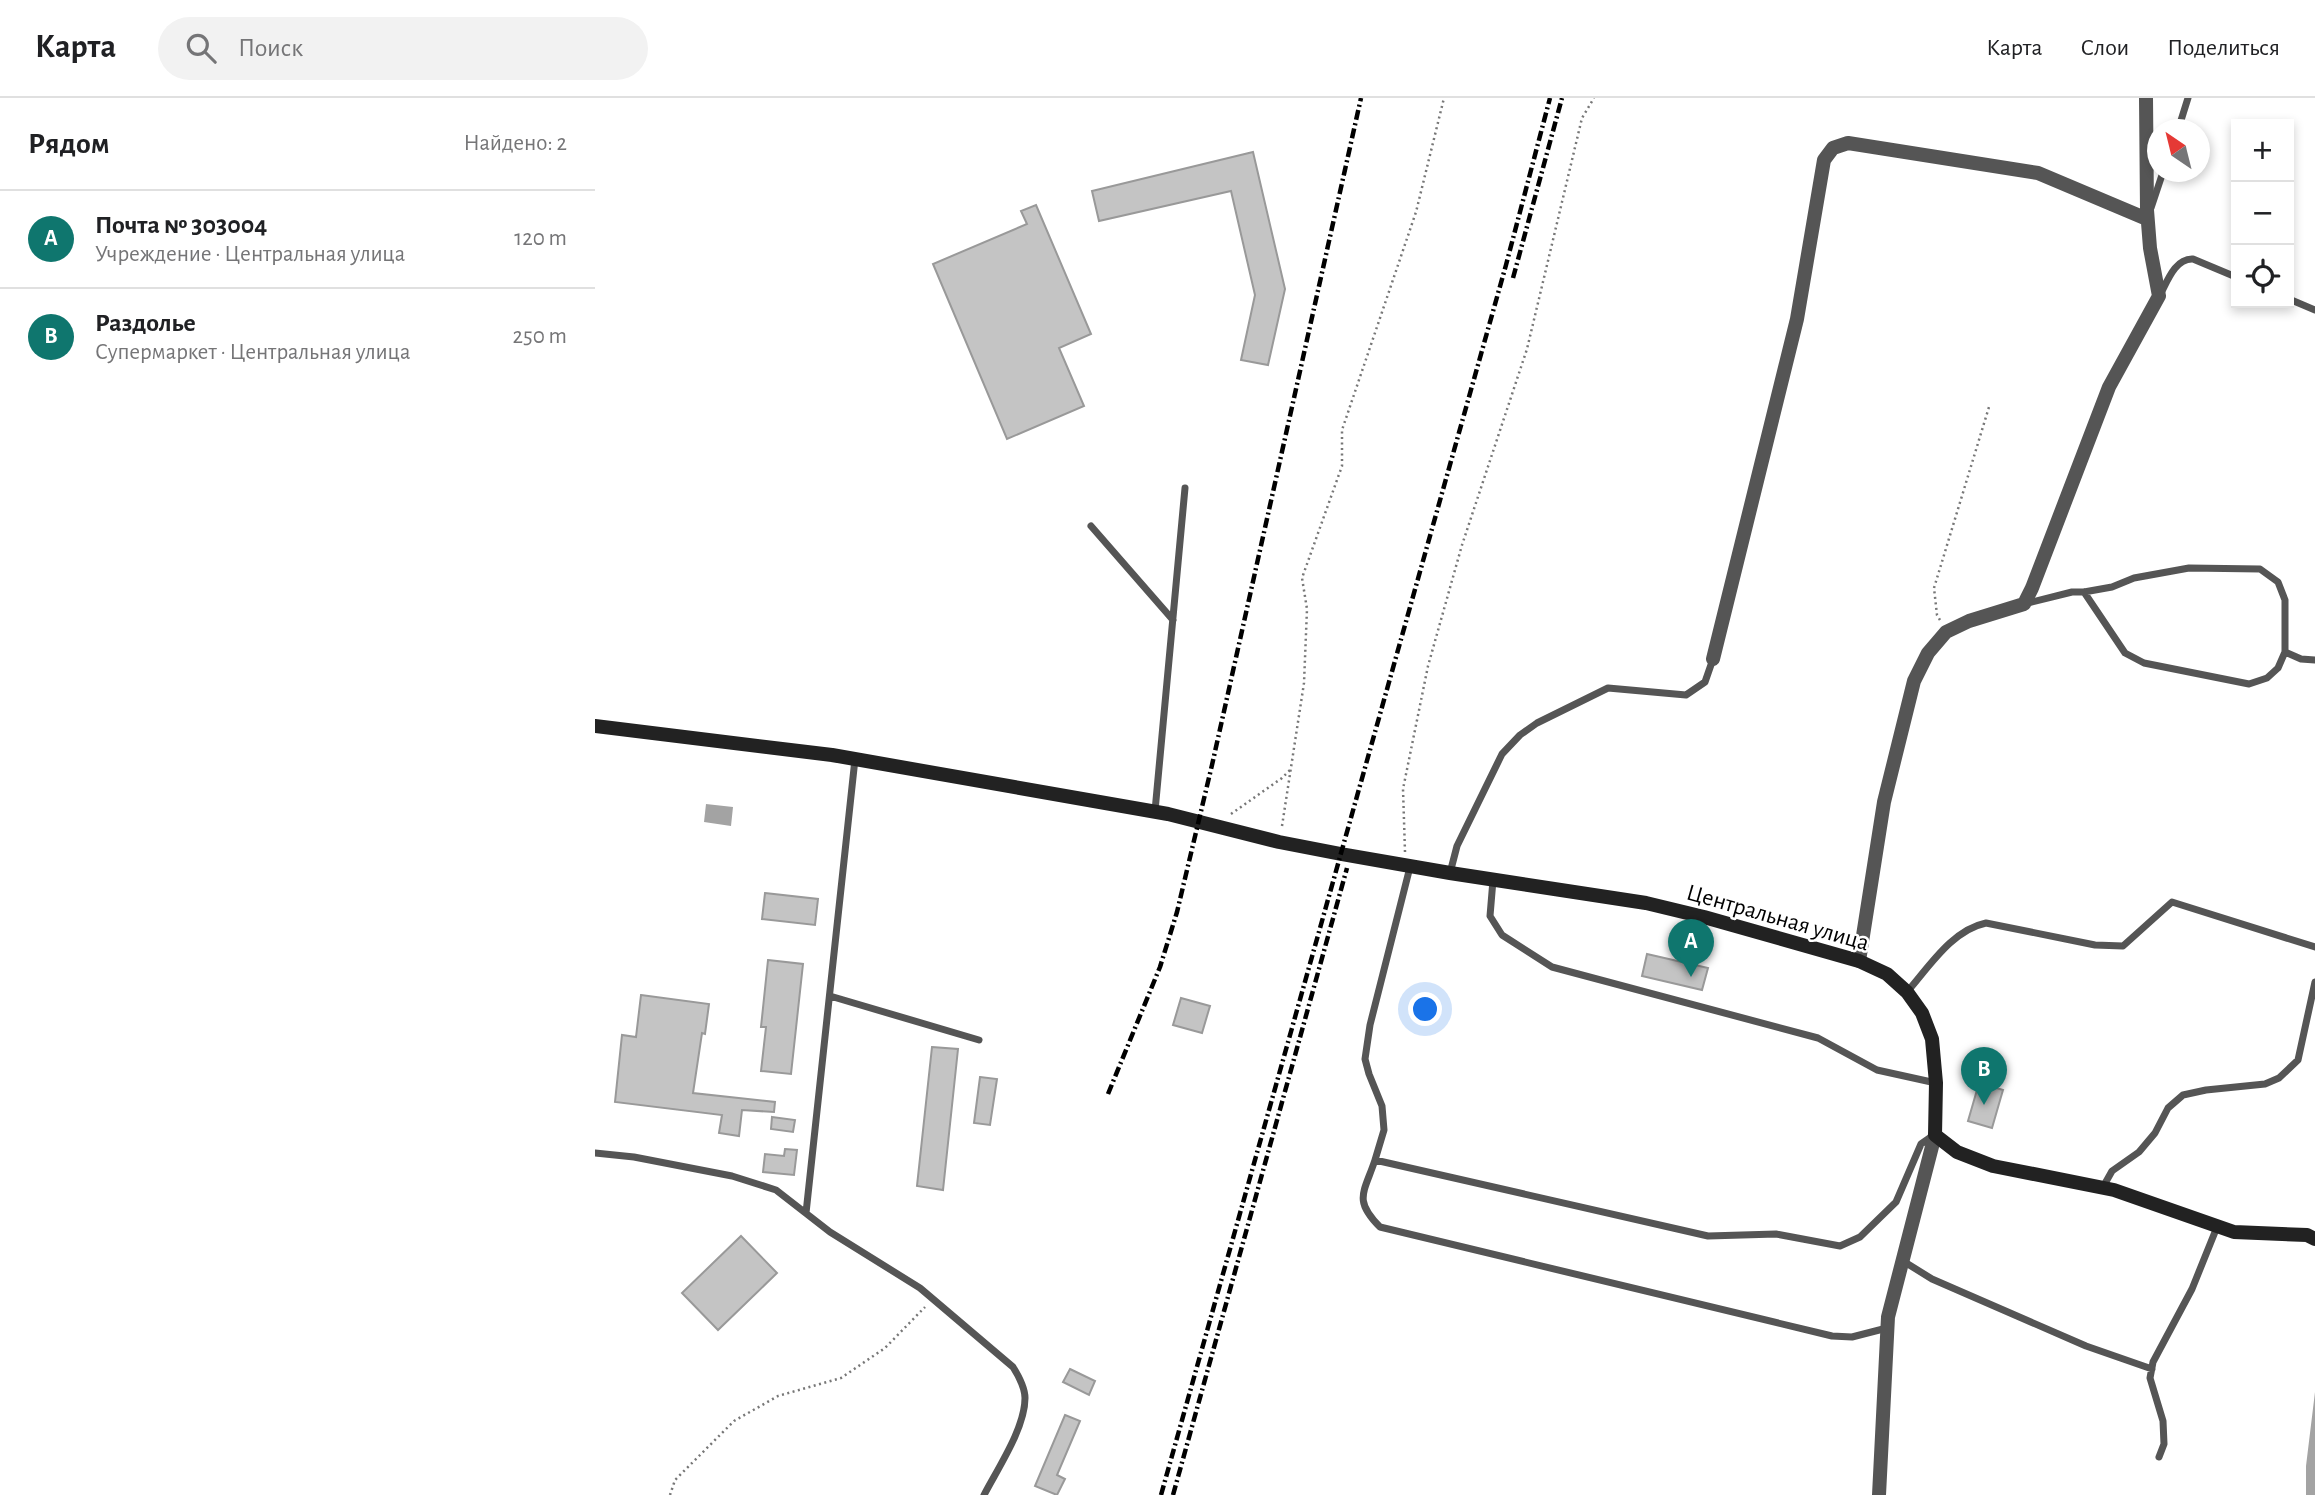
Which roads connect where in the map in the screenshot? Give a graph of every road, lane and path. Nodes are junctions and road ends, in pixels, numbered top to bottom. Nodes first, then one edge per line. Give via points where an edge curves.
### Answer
1 (1444, 98) edge
2 (1594, 98) edge
3 (2146, 98) edge
4 (2188, 98) edge
5 (2181, 119) edge
6 (2160, 182) edge
7 (2147, 219) junction
8 (2231, 275) edge
9 (2159, 296) junction
10 (2294, 301) edge
11 (2315, 310) edge
12 (1989, 407) dead end
13 (1185, 488) dead end
14 (1091, 526) dead end
15 (2084, 592) junction
16 (2024, 604) junction
17 (1173, 620) junction
18 (1946, 632) junction
19 (2285, 652) junction
20 (1713, 659) joint
21 (2315, 660) edge
22 (595, 726) edge
23 (855, 759) junction
24 (1291, 768) junction
25 (1156, 811) junction
26 (1213, 825) junction
27 (1279, 842) junction
28 (1407, 866) junction
29 (1450, 873) junction
30 (1493, 880) junction
31 (2315, 947) edge
32 (1859, 961) junction
33 (2315, 982) edge
34 (1907, 992) junction
35 (830, 996) junction
36 (979, 1040) dead end
37 (1936, 1083) junction
38 (1935, 1135) junction
39 (595, 1153) edge
40 (1375, 1160) junction
41 (2103, 1187) junction
42 (807, 1213) junction
43 (2217, 1226) junction
44 (2312, 1233) edge
45 (1902, 1261) junction
46 (933, 1299) junction
47 (1888, 1327) junction
48 (2152, 1368) junction
49 (2159, 1457) dead end
50 (670, 1495) edge
51 (984, 1495) edge
52 (1879, 1495) edge

1 - 24 path via 1416,212 1342,430 1342,466 1302,578 1307,610 1304,683
2 - 28 path via 1582,118 1527,349 1462,545 1428,666 1403,789
3 - 7 street
4 - 5 lane
6 - 7 lane
7 - 9 street
7 - 20 street via 2038,173 1848,143 1833,148 1825,160 1797,319
8 - 9 lane via 2185,259
9 - 16 street via 2109,387
10 - 11 lane
12 - 18 path via 1934,588 1937,615
13 - 17 lane
14 - 17 lane
15 - 16 lane
15 - 19 lane via 2125,653 2144,663 2249,684 2279,668
15 - 19 lane via 2189,568 2260,569 2278,582 2285,600
16 - 18 street
17 - 25 lane
18 - 32 street via 1928,653 1914,681 1884,802
19 - 21 lane
20 - 29 lane via 1706,681 1686,695 1608,688 1520,736 1502,754 1457,846
22 - 23 street, Центральная улица
23 - 25 street, Центральная улица
23 - 35 lane
24 - 26 path via 1282,779
24 - 27 path
25 - 26 street, Центральная улица
26 - 27 street, Центральная улица
27 - 28 street, Центральная улица
28 - 29 street, Центральная улица
28 - 40 lane via 1365,1059 1382,1106 1384,1130
29 - 30 street, Центральная улица
30 - 32 street, Центральная улица via 1646,903
30 - 37 lane via 1490,916 1502,934 1552,967 1809,1036 1877,1070
31 - 34 lane via 2172,902 2123,946 2095,945 1986,923 1974,926 1953,940
32 - 34 street, Центральная улица via 1887,974
33 - 41 lane via 2298,1060 2265,1084 2183,1095 2168,1108 2139,1152 2112,1171
34 - 37 street, Центральная улица via 1923,1013 1932,1039
35 - 36 lane
35 - 42 lane
37 - 38 street, Центральная улица
38 - 40 lane via 1921,1144 1896,1202 1860,1237 1840,1246 1776,1234 1708,1236
38 - 41 street via 1957,1152 1993,1166
38 - 45 street, Центральная улица
39 - 42 lane via 732,1176 776,1190
40 - 47 lane via 1361,1199 1365,1213 1380,1227 1832,1336 1852,1337
41 - 43 street
42 - 46 lane
43 - 44 street via 2234,1232
43 - 48 lane
45 - 47 street, Центральная улица
45 - 48 lane via 1932,1279 2073,1341
46 - 50 path via 885,1348 841,1378 778,1396 734,1421 675,1480
46 - 51 lane via 1013,1367 1025,1396 1020,1424
47 - 52 street, Центральная улица
48 - 49 lane via 2150,1378 2163,1421 2164,1444

